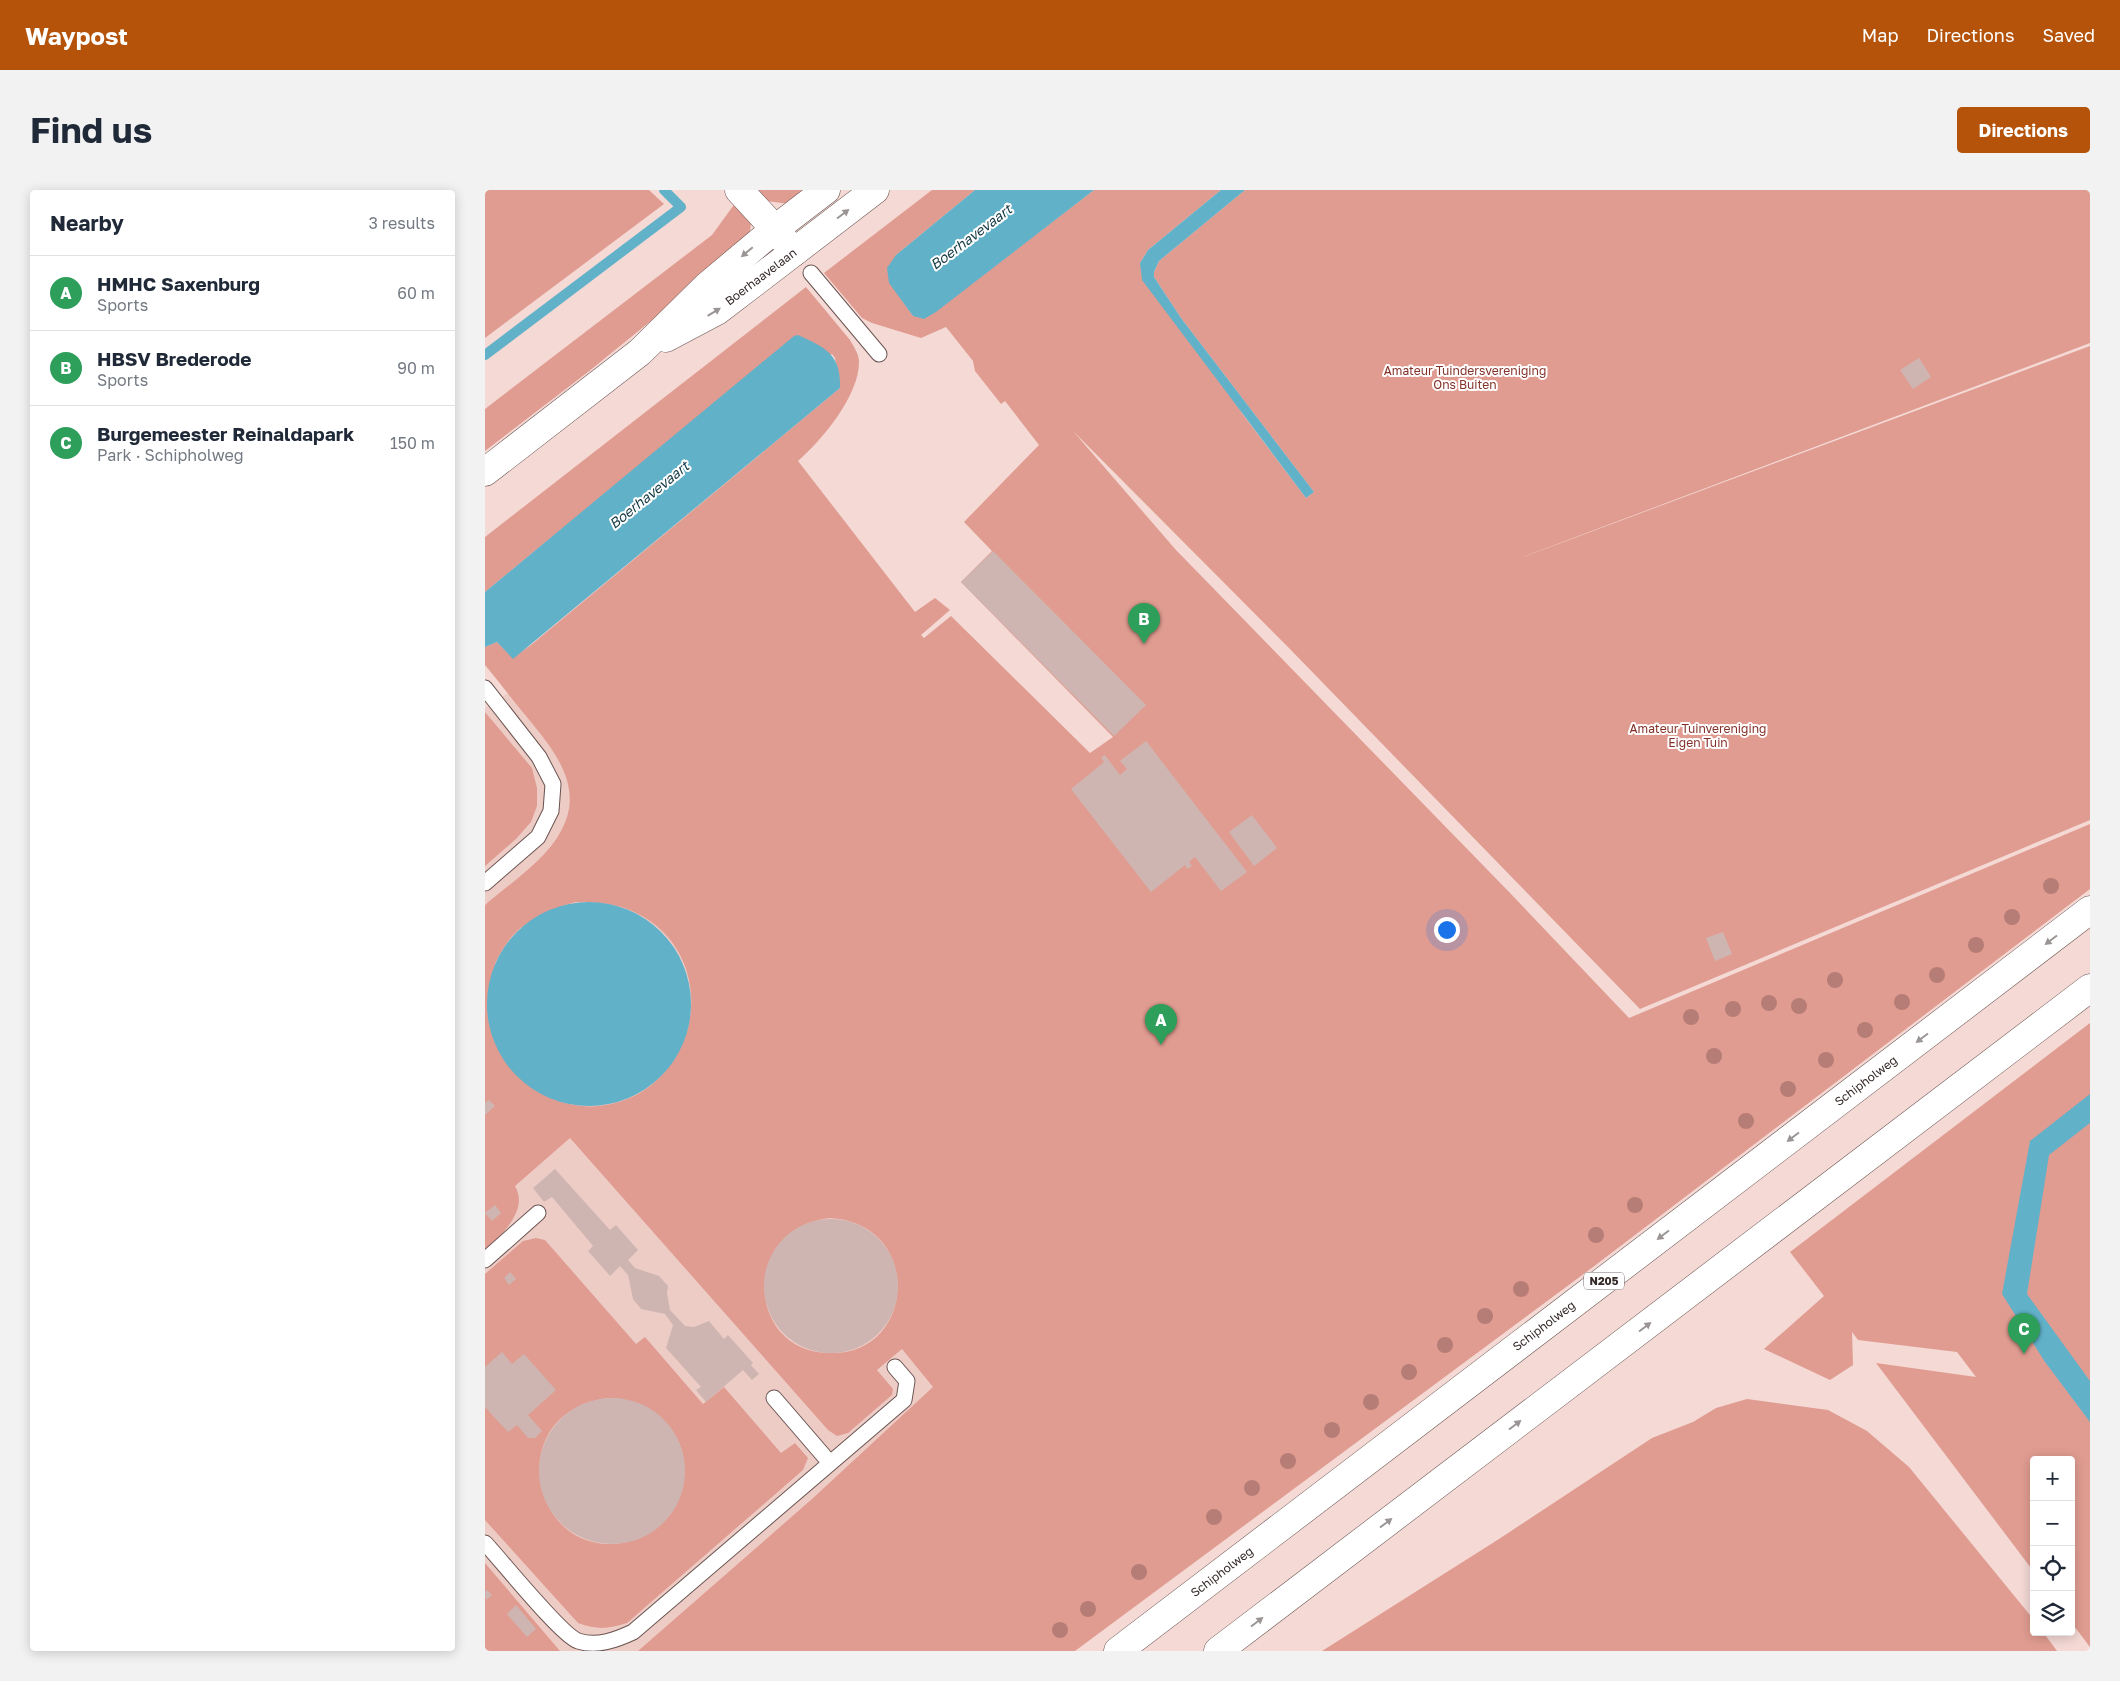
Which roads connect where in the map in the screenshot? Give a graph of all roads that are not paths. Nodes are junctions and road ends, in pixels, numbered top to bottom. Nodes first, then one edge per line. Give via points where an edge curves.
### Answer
1 (739, 190) edge
2 (826, 190) edge
3 (875, 190) edge
4 (775, 229) junction
5 (794, 252) junction
6 (811, 273) dead end
7 (640, 352) junction
8 (879, 354) dead end
9 (485, 472) edge
10 (485, 688) edge
11 (485, 883) edge
12 (2090, 910) edge
13 (2090, 988) edge
14 (538, 1214) dead end
15 (485, 1260) edge
16 (895, 1367) dead end
17 (774, 1398) dead end
18 (830, 1463) junction
19 (485, 1543) edge
20 (1118, 1651) edge
21 (1218, 1651) edge

1 - 4 main road
2 - 4 main road, Boerhaavelaan
5 -> 3 main road, Boerhaavelaan
4 - 5 main road
4 -> 7 main road, Boerhaavelaan via 707,286
7 -> 5 main road, Boerhaavelaan via 717,310
6 - 8 lane
7 - 9 main road, Boerhaavelaan
10 - 11 lane via 539,757 553,784 551,811 537,837
12 -> 20 main road, Schipholweg / N205
21 -> 13 main road
14 - 15 lane
16 - 18 lane via 907,1381 904,1400
17 - 18 lane
18 - 19 lane via 633,1632 611,1642 577,1641 562,1629

